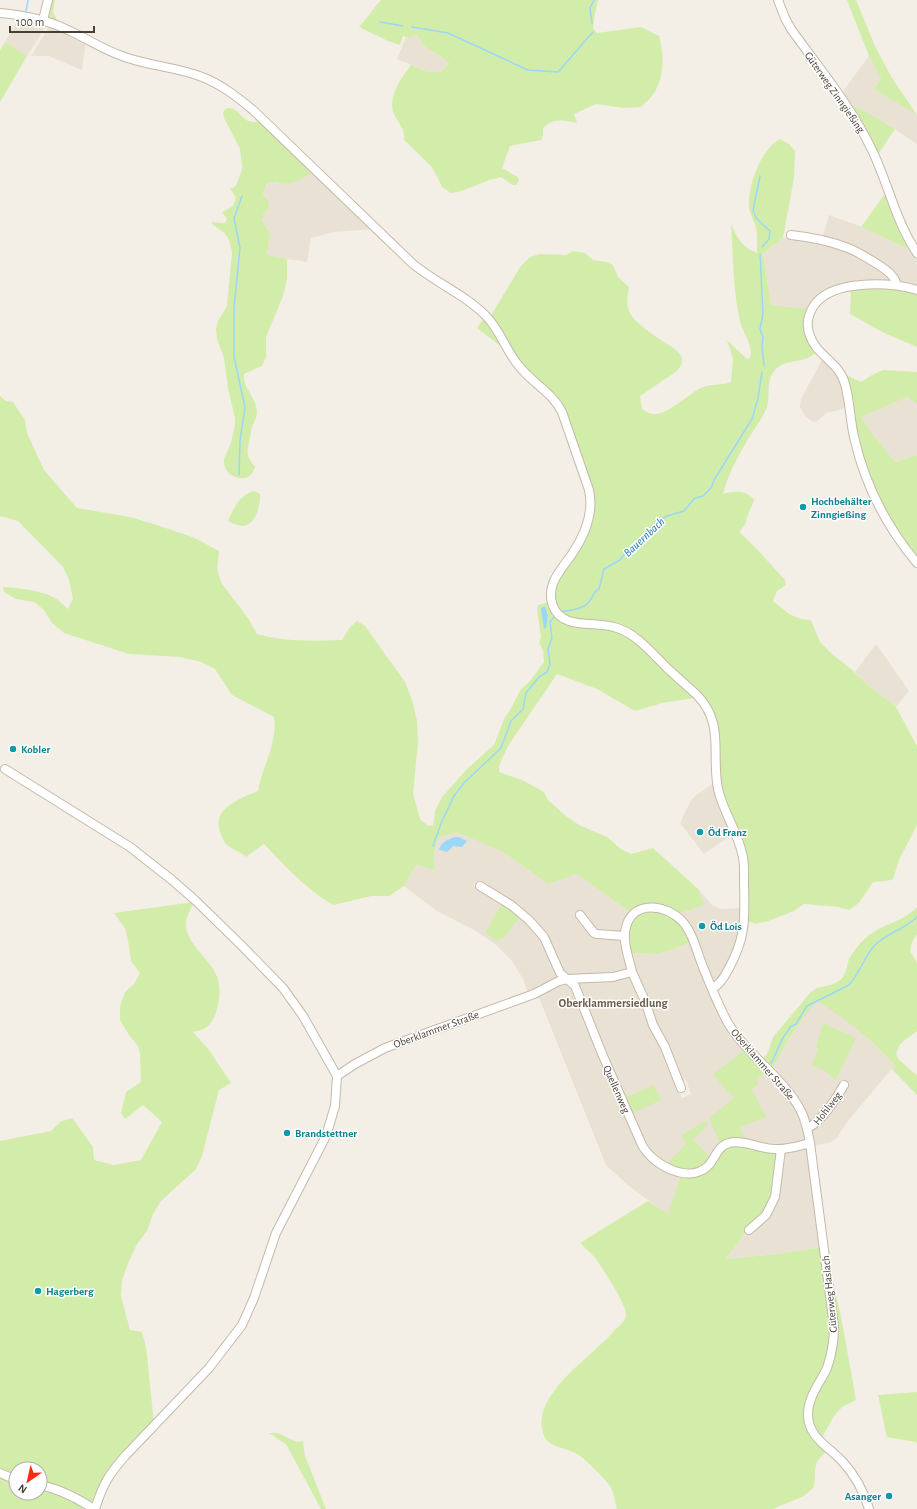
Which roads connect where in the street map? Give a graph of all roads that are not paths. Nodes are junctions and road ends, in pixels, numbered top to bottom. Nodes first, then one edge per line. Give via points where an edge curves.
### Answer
1 (48, 0) edge
2 (778, 0) edge
3 (0, 13) edge
4 (43, 20) junction
5 (791, 235) dead end
6 (917, 253) edge
7 (896, 285) junction
8 (917, 290) edge
9 (917, 563) edge
10 (4, 769) dead end
11 (480, 886) dead end
12 (580, 915) dead end
13 (624, 936) junction
14 (632, 972) junction
15 (567, 979) junction
16 (712, 988) junction
17 (337, 1076) junction
18 (844, 1084) dead end
19 (681, 1088) dead end
20 (807, 1128) junction
21 (810, 1143) junction
22 (781, 1149) junction
23 (749, 1230) dead end
24 (824, 1246) joint
25 (48, 1487) edge
26 (94, 1509) edge
27 (869, 1509) edge

1 - 4 street
2 - 6 street, Güterweg Zinngießing via 791,29 865,135 904,230
3 - 4 street
4 - 16 street via 124,57 201,76 236,96 413,264 488,318 501,335 518,366 557,403 590,490 591,506 584,532 552,585 551,600 554,609 563,620 613,626 624,630 698,696 708,710 715,727 718,788 743,855 745,920 738,952 719,984
5 - 7 street via 849,249 883,268 893,276
7 - 8 street
7 - 9 street via 850,286 830,292 819,300 811,311 808,330 814,345 842,375 848,393 855,439 875,498 894,535
10 - 17 street via 130,847 196,901 283,988 303,1016
11 - 15 street, Quellenweg via 511,905 533,924 544,937 560,973
12 - 13 street via 594,933
13 - 14 street
13 - 16 street, Oberklammer Straße via 631,917 645,907 673,913 689,932
14 - 15 street, Oberklammer Straße via 613,977
14 - 19 street
15 - 17 street, Oberklammer Straße via 534,994 385,1048
15 - 22 street, Quellenweg via 575,986 642,1145 655,1161 678,1172 694,1173 706,1168 718,1151 729,1143
16 - 20 street, Oberklammer Straße via 729,1024 746,1047 794,1100
17 - 26 street via 335,1106 328,1131 276,1233 242,1325 209,1368 115,1467 103,1486
18 - 20 street, Hohlweg via 830,1106 812,1127
20 - 21 street, Oberklammer Straße
21 - 22 street, Quellenweg
21 - 24 street, Oberklammer Straße
22 - 23 street via 775,1197 766,1215
24 - 27 street, Güterweg Haslach via 834,1337 827,1367 808,1407 809,1422 815,1436 849,1470
25 - 26 street via 81,1500

